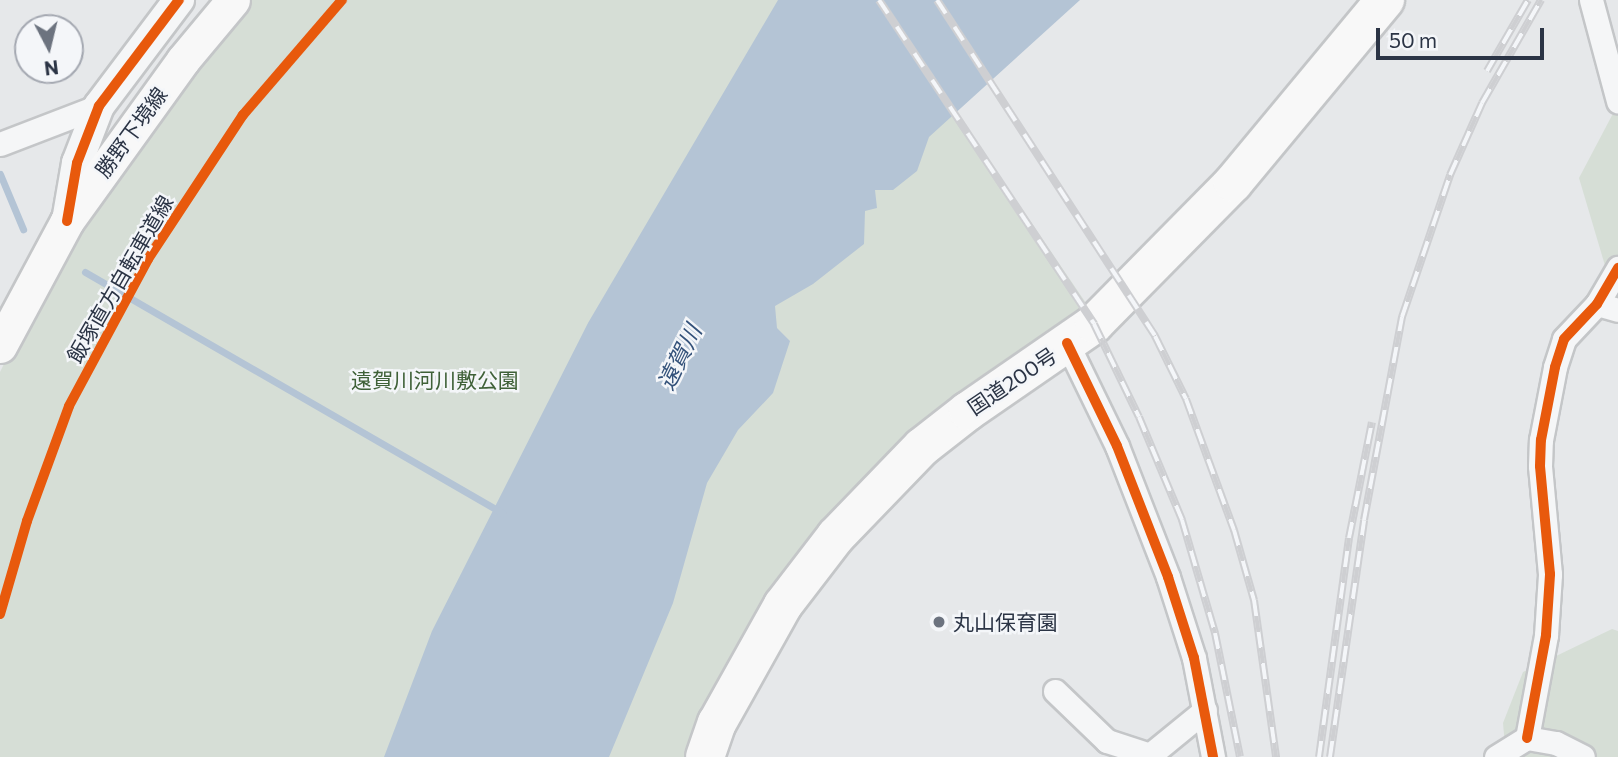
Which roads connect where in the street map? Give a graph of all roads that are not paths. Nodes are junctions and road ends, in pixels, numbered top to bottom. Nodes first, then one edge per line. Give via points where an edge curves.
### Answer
1 (179, 0) edge
2 (233, 0) edge
3 (1385, 0) edge
4 (1591, 0) edge
5 (1618, 101) edge
6 (99, 106) junction
7 (0, 144) edge
8 (67, 221) junction
9 (1618, 268) edge
10 (1607, 307) edge
11 (1067, 343) junction
12 (0, 346) edge
13 (1055, 691) dead end
14 (1205, 710) junction
15 (1527, 738) junction
16 (705, 757) edge
17 (1213, 757) edge
18 (1496, 757) edge
19 (1583, 757) edge

1 - 6 street
2 - 8 main road, 勝野下境線 via 183,60
3 - 11 highway, 国道200号 via 1233,183 1094,324
4 - 5 street
6 - 7 street
6 - 8 street via 77,163
8 - 12 main road, 勝野下境線
9 - 10 street
10 - 15 street via 1564,339 1541,440 1550,574 1546,635
11 - 14 street via 1117,446 1168,576
11 - 16 highway, 国道200号 via 922,447 836,536 783,605 717,723
13 - 14 street via 1107,741 1150,755
14 - 17 street
15 - 18 street
15 - 19 street via 1556,743

